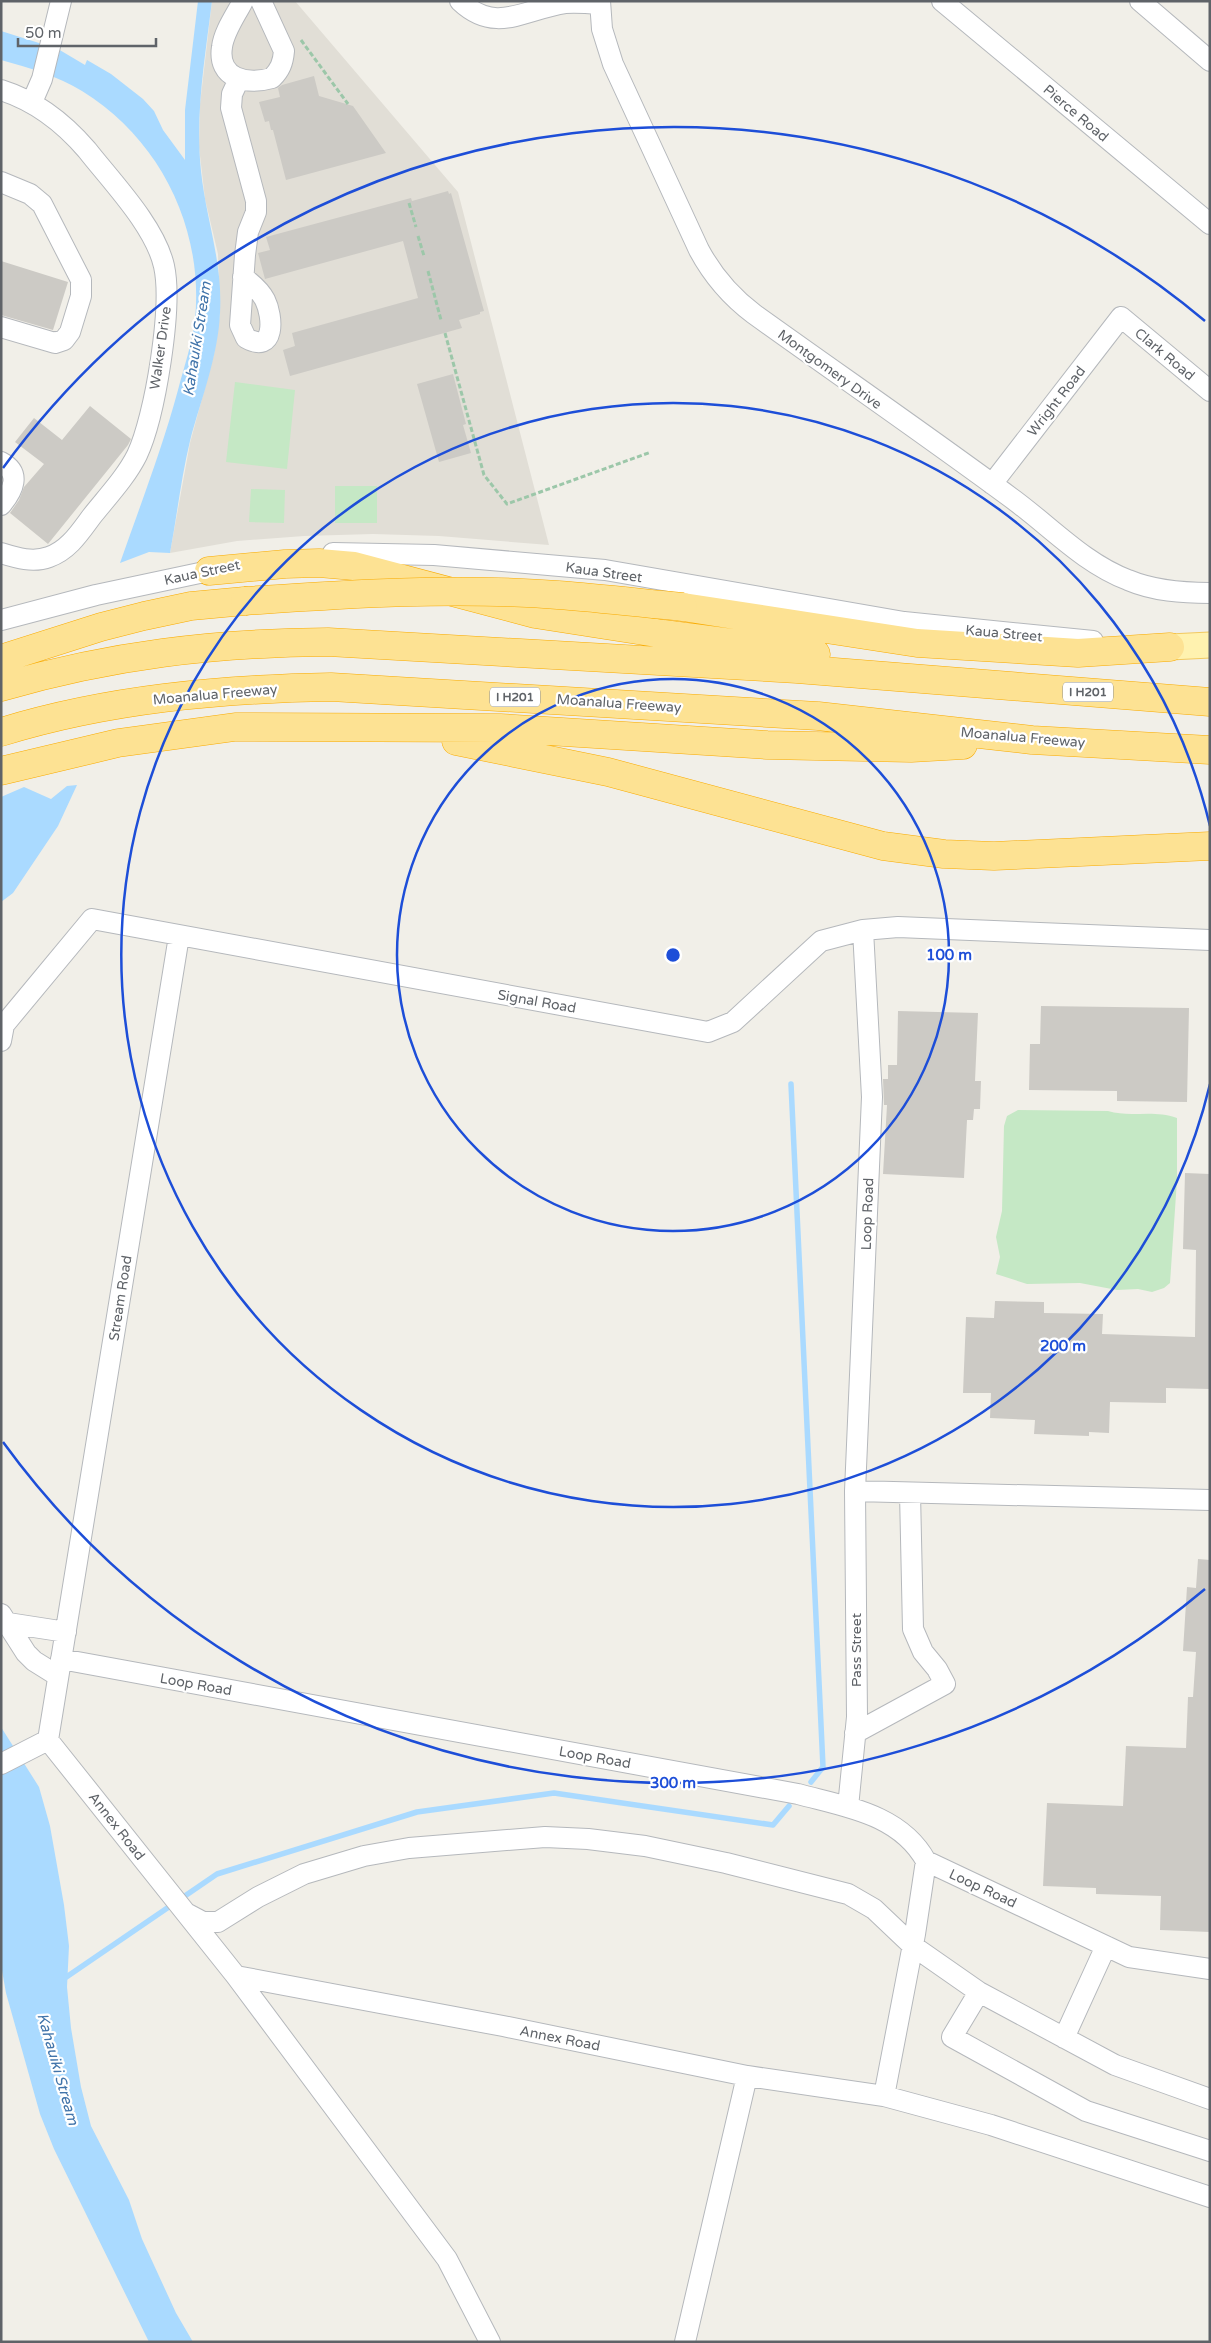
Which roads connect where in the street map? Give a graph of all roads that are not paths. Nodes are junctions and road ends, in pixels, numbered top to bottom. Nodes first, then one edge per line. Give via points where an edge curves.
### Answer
1 (61, 1) edge
2 (460, 1) edge
3 (942, 1) edge
4 (1140, 1) edge
5 (600, 3) edge
6 (241, 4) edge
7 (262, 5) edge
8 (1210, 61) edge
9 (239, 79) junction
10 (1, 90) edge
11 (32, 102) junction
12 (1, 182) edge
13 (1210, 224) edge
14 (243, 277) dead end
15 (1121, 317) joint
16 (1, 327) edge
17 (1210, 391) edge
18 (1, 462) edge
19 (992, 484) junction
20 (1, 505) edge
21 (1, 553) edge
22 (209, 571) junction
23 (1210, 593) edge
24 (1, 620) edge
25 (1210, 645) edge
26 (1170, 647) junction
27 (1, 659) edge
28 (967, 682) junction
29 (1, 687) edge
30 (1210, 702) edge
31 (374, 726) junction
32 (1, 732) edge
33 (1032, 740) junction
34 (1210, 750) edge
35 (1, 771) edge
36 (1210, 846) edge
37 (863, 930) junction
38 (179, 936) junction
39 (1210, 940) edge
40 (1, 1041) edge
41 (855, 1491) junction
42 (910, 1493) junction
43 (1210, 1500) edge
44 (5, 1618) edge
45 (66, 1632) junction
46 (59, 1668) junction
47 (855, 1733) junction
48 (48, 1740) junction
49 (1, 1764) edge
50 (848, 1808) junction
51 (926, 1861) junction
52 (184, 1912) junction
53 (912, 1946) junction
54 (1106, 1946) junction
55 (1210, 1970) edge
56 (236, 1976) junction
57 (979, 1992) junction
58 (1064, 2038) junction
59 (747, 2076) junction
60 (884, 2096) junction
61 (1210, 2099) edge
62 (1210, 2151) edge
63 (1210, 2198) edge
64 (490, 2342) edge
65 (685, 2342) edge

1 - 11 street via 42,79
2 - 5 street via 477,14 503,20 564,3
3 - 13 street, Pierce Road
4 - 8 street
5 - 19 street, Montgomery Drive via 602,29 613,64 699,250 719,283 741,305
6 - 7 street
6 - 9 street via 224,38 221,52 225,67
7 - 9 street via 284,51 281,67 266,80 250,82
9 - 14 street via 232,94 231,108 256,201 246,243
10 - 11 street, Walker Drive
11 - 21 street, Walker Drive via 75,136 149,231 164,264 166,305 158,371 145,433 125,474 65,549 37,560
12 - 16 street via 22,190 42,204 81,280 82,290 68,336 55,343
15 - 17 street, Clark Road
15 - 19 street, Wright Road
18 - 20 street via 12,471 14,484
19 - 23 street, Montgomery Drive via 1110,572 1128,581 1164,590
22 - 24 street, Kaua Street via 96,595
22 - 26 street, Kaua Street via 264,558 317,552 513,561 605,570 904,622
22 - 28 highway via 285,564 354,566 535,614 809,653
25 - 26 main road, Kaua Street
26 - 27 highway, bridge via 1078,653 926,644 683,607 556,595 430,592 346,594 191,606 101,627
28 - 29 highway, I H201 via 328,642 259,643 152,653
28 - 30 highway, I H201
31 - 33 highway via 500,728 767,745 911,748
31 - 35 highway via 235,726 168,734
31 - 36 highway via 608,772 883,846 994,856
32 - 33 highway, Moanalua Freeway / I H201 via 135,702 266,688 331,687 818,716
33 - 34 highway, Moanalua Freeway / I H201
37 - 38 street, Signal Road via 821,941 733,1022 708,1032
37 - 39 street via 898,927
37 - 41 street, Loop Road via 872,1097
38 - 40 street, Signal Road via 92,919 4,1025
38 - 45 street, Stream Road
41 - 42 street
41 - 47 street, Pass Street
42 - 43 street
42 - 47 street via 913,1629 920,1647 945,1684
44 - 45 street
44 - 46 street via 26,1654 34,1661
45 - 46 street, Stream Road
46 - 48 street
46 - 50 street, Loop Road via 798,1794
47 - 50 street, Pass Street
48 - 49 street
48 - 52 street, Annex Road
50 - 51 street, Loop Road via 901,1830
51 - 53 street
51 - 54 street, Loop Road
52 - 53 street via 204,1922 218,1922 304,1874 385,1852 526,1837 588,1839 710,1859 848,1894 874,1909
52 - 56 street, Annex Road
53 - 57 street
53 - 60 street
54 - 55 street, Loop Road via 1129,1957
54 - 58 street
56 - 59 street, Annex Road
56 - 64 street, Annex Road via 447,2259
57 - 58 street
57 - 62 street via 952,2037 1086,2111
58 - 61 street via 1115,2064
59 - 60 street, Annex Road
59 - 65 street
60 - 63 street, Annex Road via 991,2125

